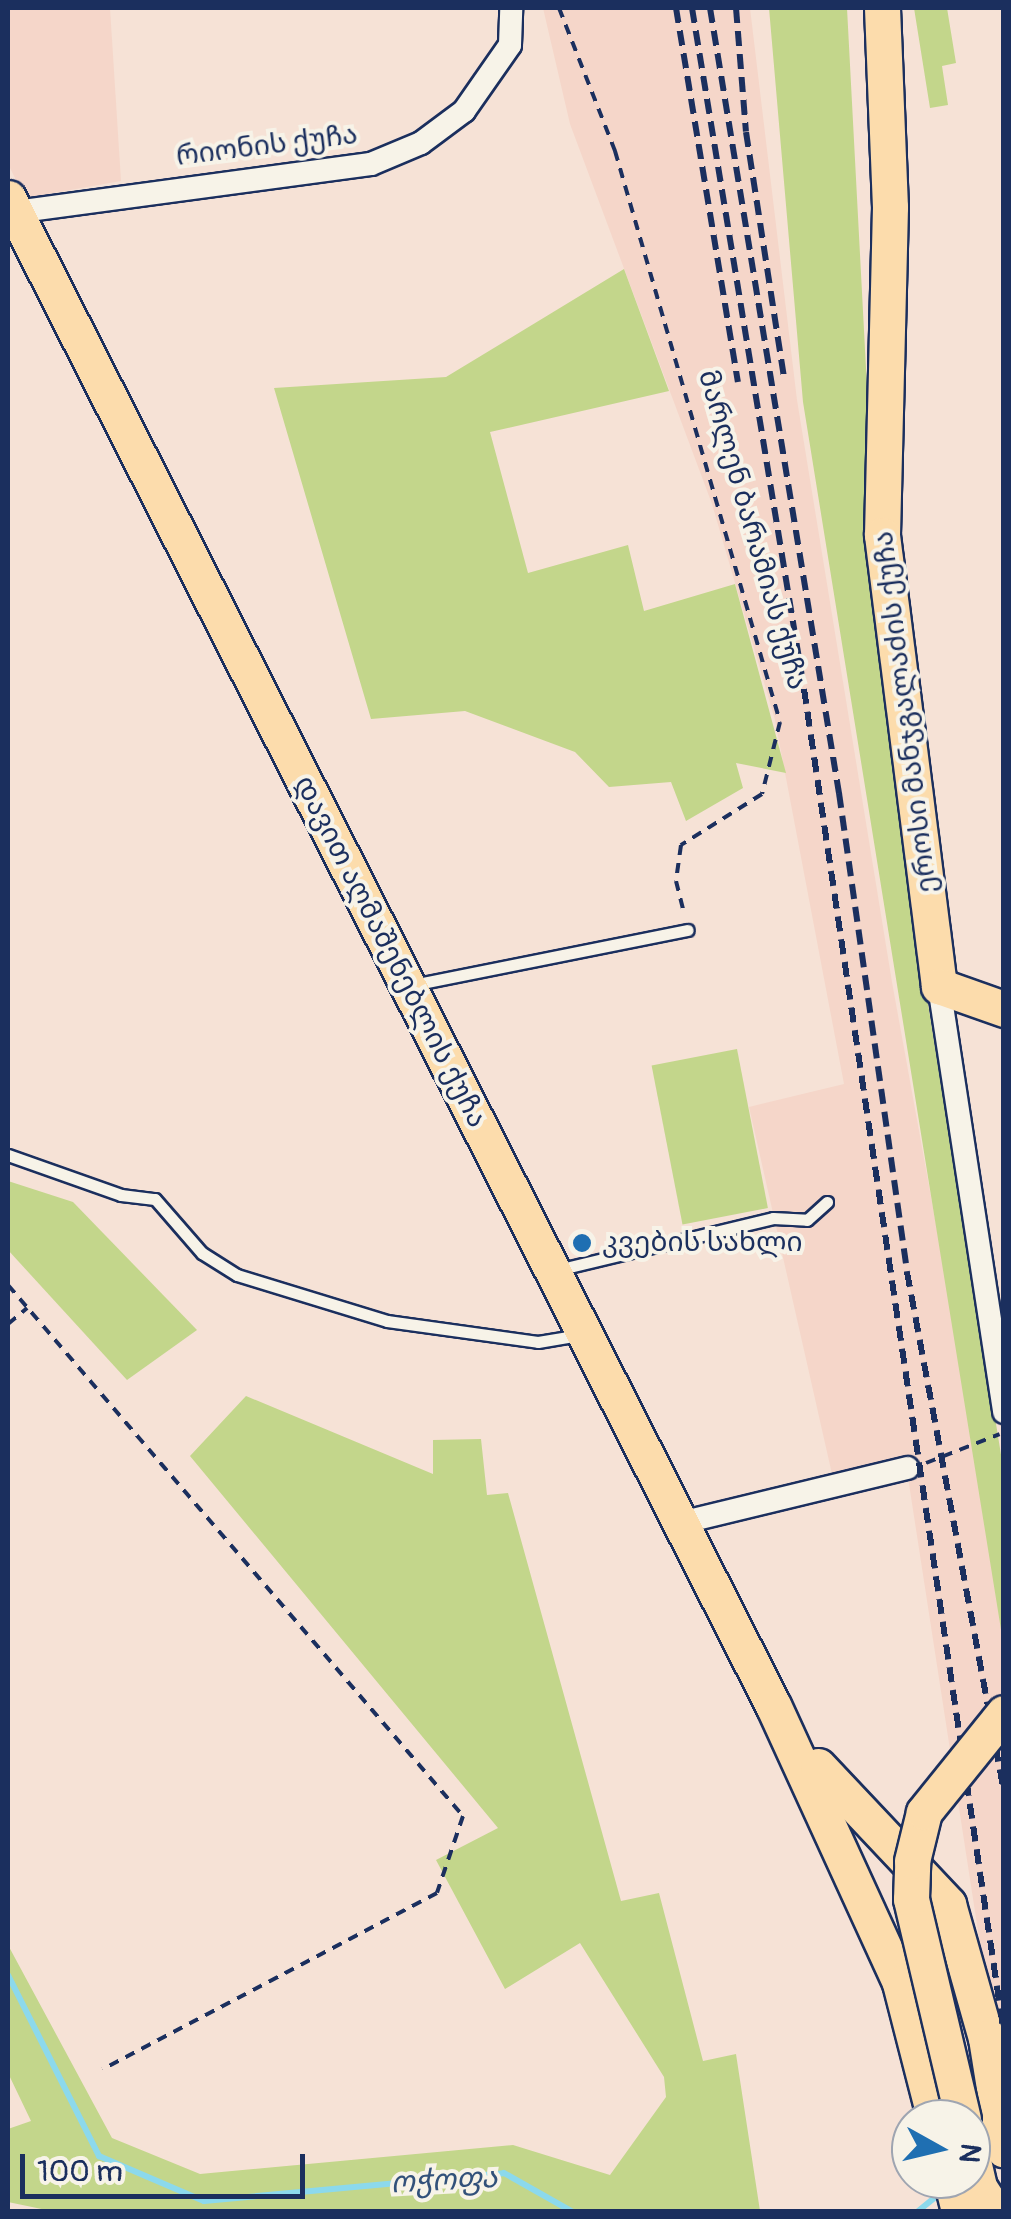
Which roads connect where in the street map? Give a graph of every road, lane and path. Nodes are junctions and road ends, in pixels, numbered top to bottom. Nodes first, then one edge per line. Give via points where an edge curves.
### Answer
1 (511, 8) edge
2 (560, 8) edge
3 (882, 8) edge
4 (10, 207) edge
5 (688, 930) joint
6 (408, 986) junction
7 (939, 986) junction
8 (1004, 1009) edge
9 (8, 1155) edge
10 (827, 1202) dead end
11 (552, 1272) junction
12 (8, 1286) edge
13 (27, 1308) junction
14 (8, 1324) edge
15 (584, 1334) junction
16 (1004, 1412) edge
17 (1004, 1433) edge
18 (907, 1468) joint
19 (680, 1523) junction
20 (772, 1705) junction
21 (1004, 1713) edge
22 (103, 2069) dead end
23 (930, 2099) edge
24 (958, 2099) edge
25 (1004, 2150) edge

1 - 4 street, რიონის ქუჩა via 510,45 464,112 421,142 371,164
2 - 5 path, მარლენ ბარამიას ქუჩა via 615,151 780,722 762,794 681,845 676,881
3 - 7 main road, ეროსი მანჯგალაძის ქუჩა via 890,207 882,535
4 - 6 main road, დავით აღმაშენებლის ქუჩა
5 - 6 lane
6 - 11 main road, დავით აღმაშენებლის ქუჩა
7 - 8 main road
7 - 16 street, ეროსი მანჯგალაძის ქუჩა
9 - 15 lane via 121,1195 155,1199 202,1254 237,1276 387,1321 538,1342
10 - 11 lane via 807,1220 774,1218
11 - 15 main road, დავით აღმაშენებლის ქუჩა
12 - 13 path
13 - 14 path
13 - 22 path via 463,1816 437,1893
15 - 19 main road, დავით აღმაშენებლის ქუჩა
17 - 18 path
18 - 19 street
19 - 20 main road, დავით აღმაშენებლის ქუჩა
20 - 23 main road, დავით აღმაშენებლის ქუჩა via 900,1983
20 - 25 main road, დავით აღმაშენებლის ქუჩა via 843,1800 948,1904 986,2038
21 - 24 main road, bridge via 924,1812 912,1860 911,1900

